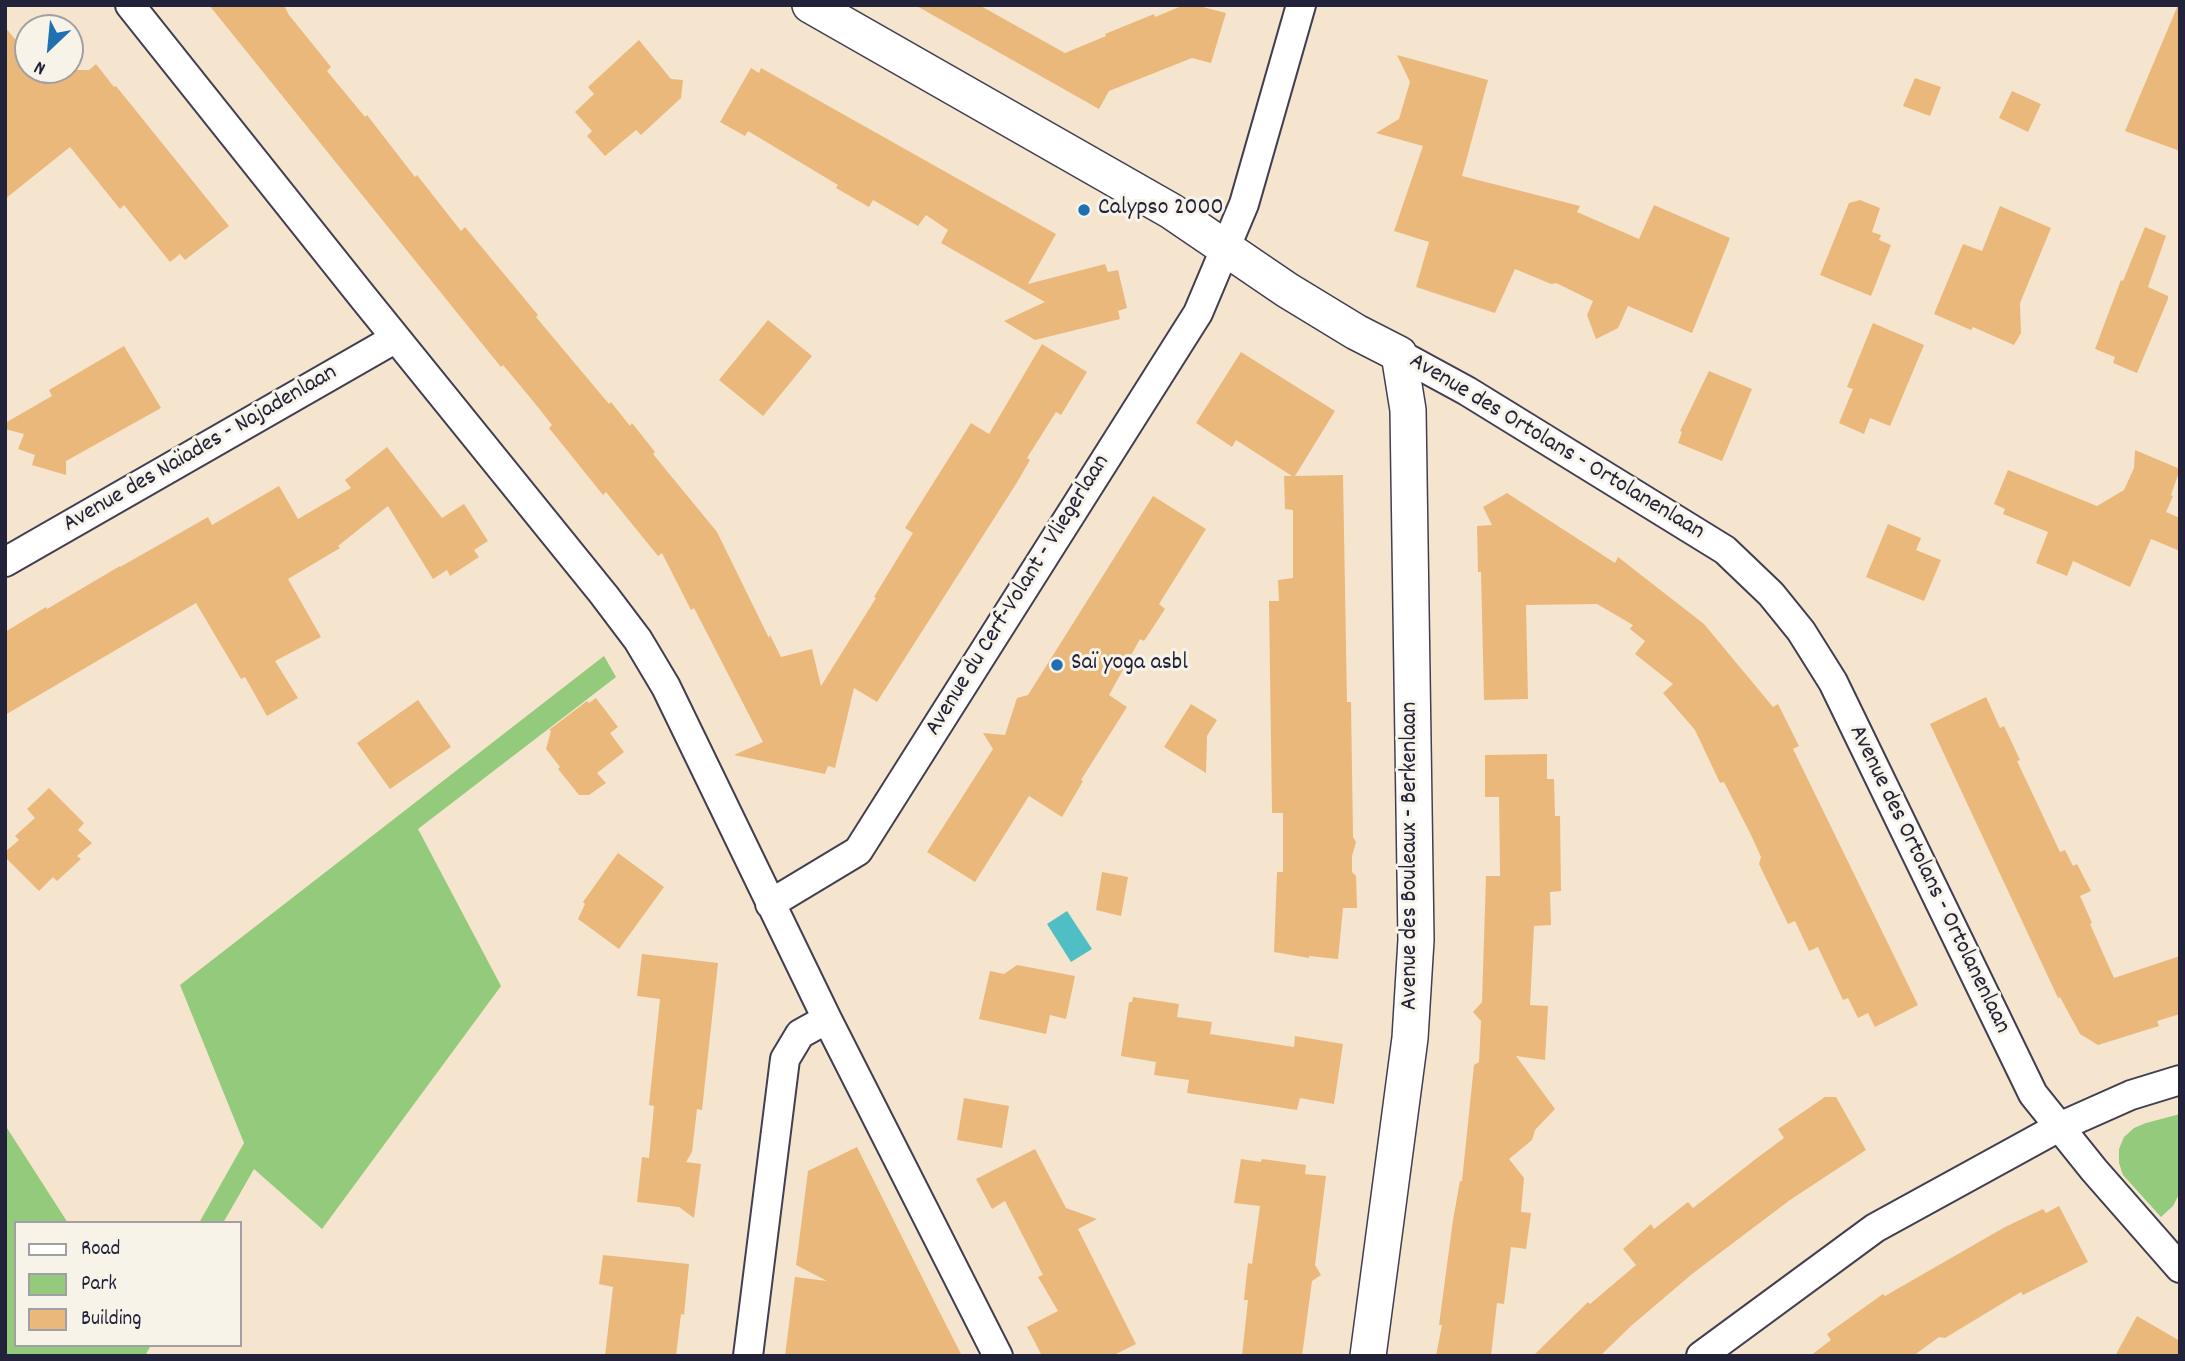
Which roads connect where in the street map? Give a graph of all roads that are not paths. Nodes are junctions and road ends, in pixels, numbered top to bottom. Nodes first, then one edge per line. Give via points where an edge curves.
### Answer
1 (130, 5) edge
2 (810, 5) edge
3 (1301, 5) edge
4 (1226, 250) junction
5 (396, 338) junction
6 (1399, 354) junction
7 (5, 562) edge
8 (771, 904) junction
9 (827, 1019) junction
10 (2180, 1080) edge
11 (2059, 1127) junction
12 (2180, 1268) edge
13 (748, 1356) edge
14 (998, 1356) edge
15 (1368, 1356) edge
16 (1701, 1356) edge

1 - 5 street
2 - 4 street, Avenue des Ortolans - Ortolanenlaan via 1171,211
3 - 4 street, Avenue du Cerf-Volant - Vliegerlaan via 1244,204
4 - 6 street, Avenue des Ortolans - Ortolanenlaan
4 - 8 street, Avenue du Cerf-Volant - Vliegerlaan via 1199,313 858,851
5 - 7 street, Avenue des Naïades - Najadenlaan
5 - 8 street via 638,640 673,699
6 - 11 street, Avenue des Ortolans - Ortolanenlaan via 1725,550 1771,594 1833,682 2016,1063 2032,1094
6 - 15 street, Avenue des Bouleaux - Berkenlaan via 1408,410 1416,940 1410,1038
8 - 9 street
9 - 13 street via 800,1034 785,1059
9 - 14 street
10 - 11 street via 2131,1095
11 - 12 street, Avenue des Ortolans - Ortolanenlaan
11 - 16 street via 1875,1228

